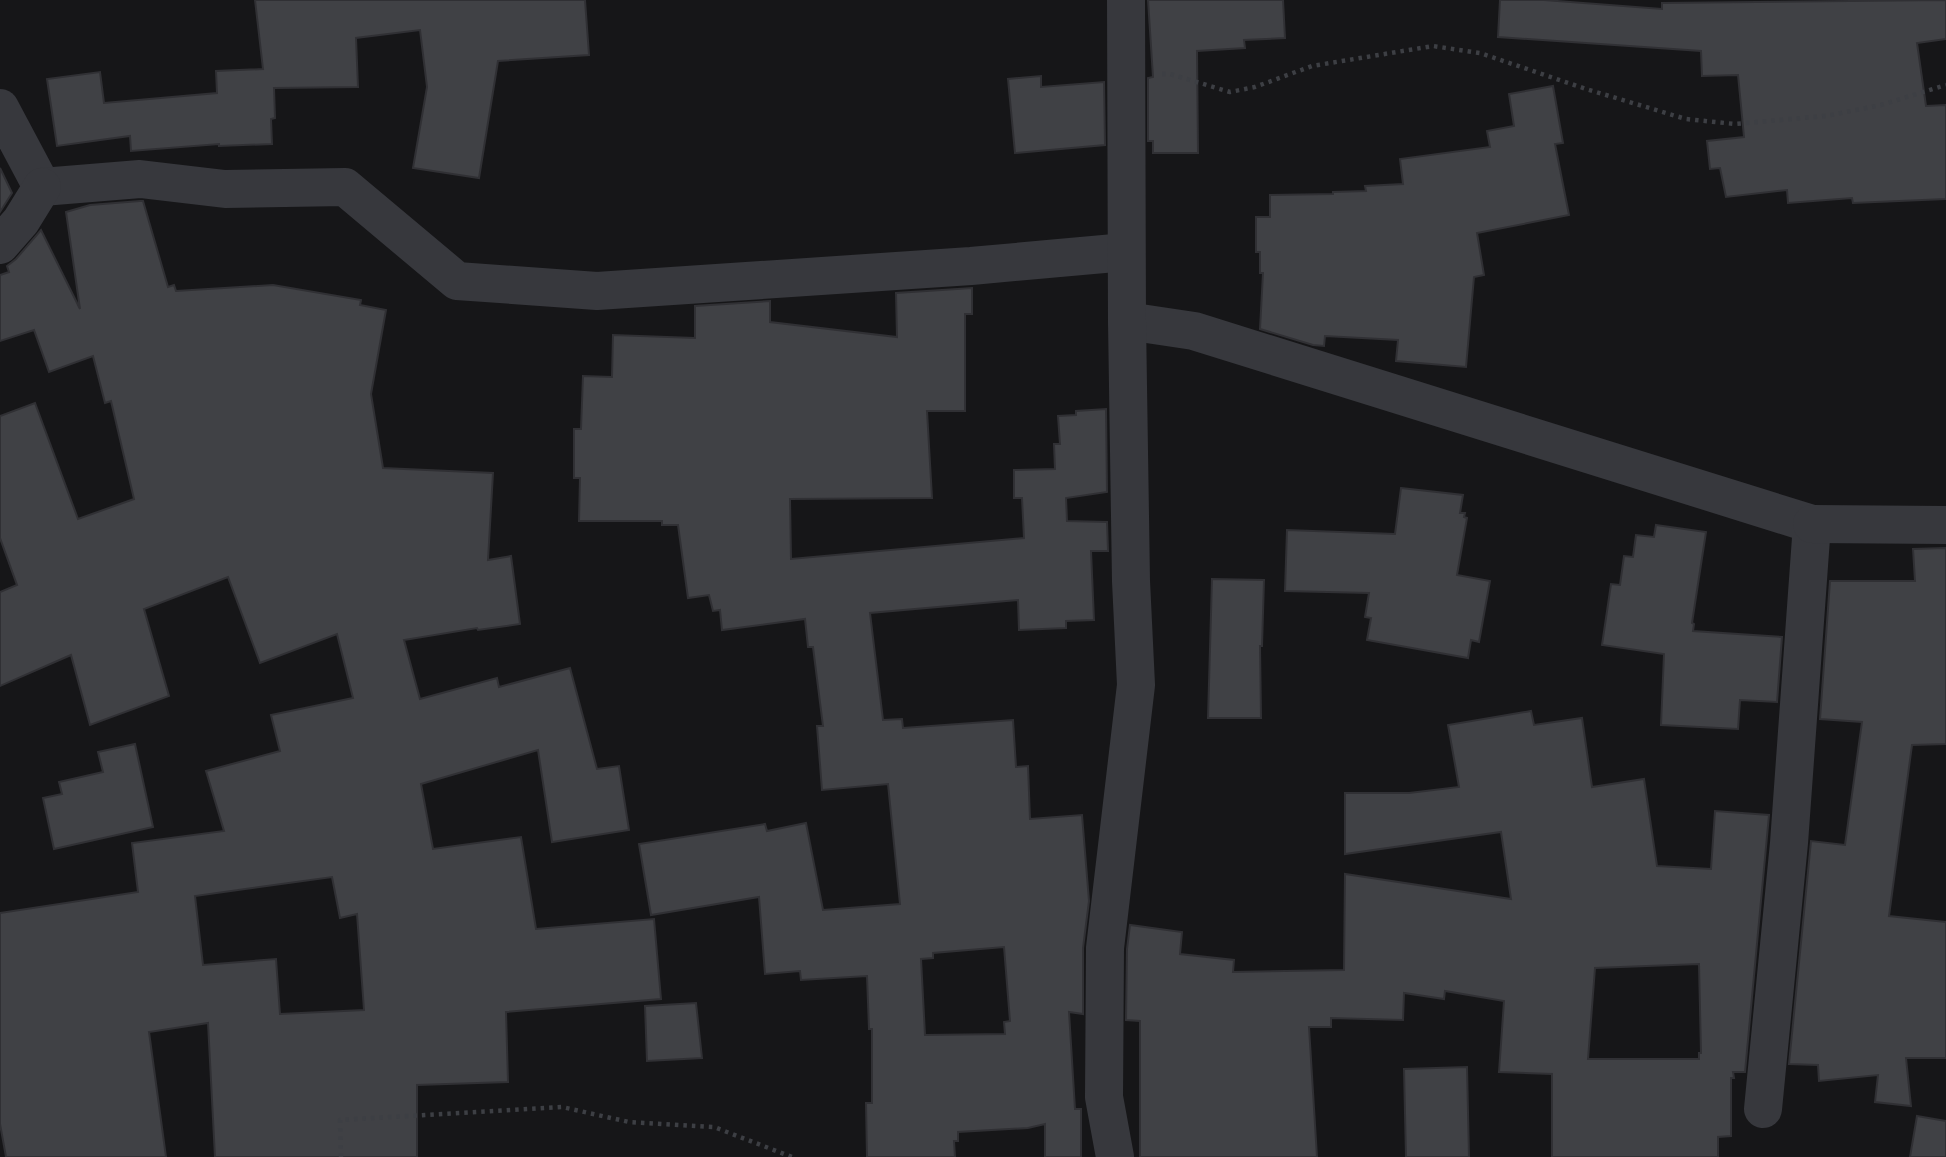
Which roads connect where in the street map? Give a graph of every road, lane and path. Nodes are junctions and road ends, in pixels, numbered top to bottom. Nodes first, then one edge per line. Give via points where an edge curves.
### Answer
1 (1126, 0) edge
2 (1125, 74) junction
3 (1946, 85) edge
4 (0, 108) edge
5 (42, 187) junction
6 (0, 245) edge
7 (1126, 252) junction
8 (1127, 321) junction
9 (1812, 524) junction
10 (1946, 525) edge
11 (1763, 1109) dead end
12 (341, 1157) edge
13 (792, 1157) edge
14 (1115, 1157) edge

1 - 2 street
2 - 3 path via 1170,74 1230,92 1312,66 1433,46 1480,53 1686,119 1735,124 1826,116
2 - 7 street
4 - 5 street
5 - 6 street
5 - 7 street via 140,179 225,188 345,187 457,282 597,291
7 - 8 street
8 - 9 street via 1194,331
8 - 14 street via 1136,685 1105,947 1104,1097
9 - 10 street
9 - 11 street via 1789,843
12 - 13 path via 340,1120 562,1107 629,1122 714,1127

